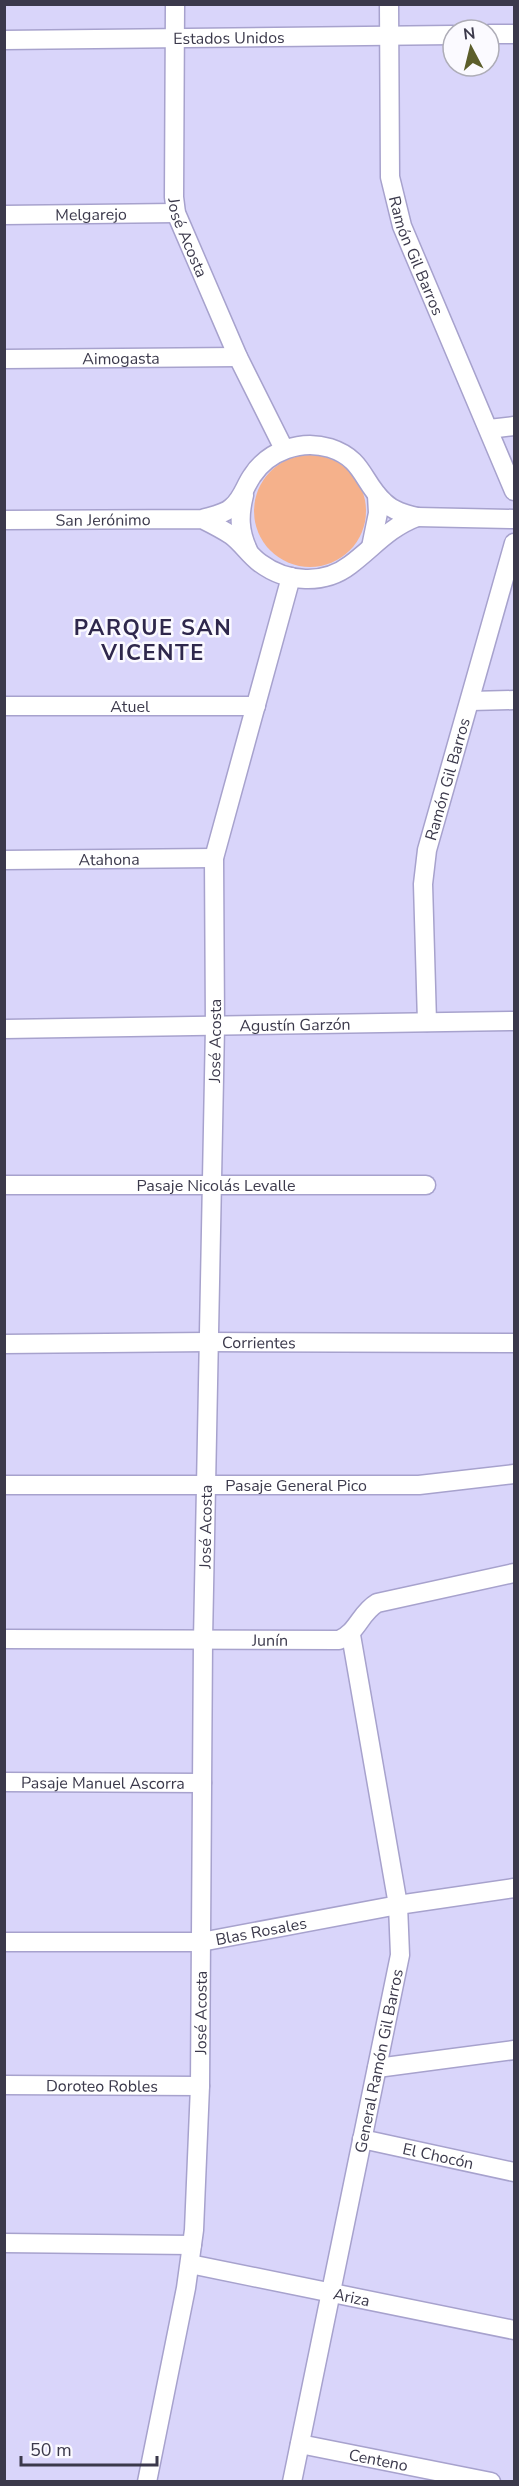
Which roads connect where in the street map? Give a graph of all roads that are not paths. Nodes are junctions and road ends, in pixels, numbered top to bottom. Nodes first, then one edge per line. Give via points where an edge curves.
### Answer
1 (175, 4) edge
2 (389, 4) edge
3 (441, 35) edge
4 (389, 36) junction
5 (175, 37) junction
6 (4, 40) edge
7 (177, 213) junction
8 (4, 215) edge
9 (238, 357) junction
10 (4, 359) edge
11 (514, 426) edge
12 (489, 429) junction
13 (284, 449) junction
14 (247, 485) junction
15 (514, 491) edge
16 (377, 495) junction
17 (417, 517) junction
18 (202, 519) junction
19 (514, 519) edge
20 (4, 520) edge
21 (514, 543) edge
22 (371, 547) junction
23 (251, 555) junction
24 (291, 577) junction
25 (514, 700) edge
26 (470, 702) junction
27 (4, 706) edge
28 (256, 706) junction
29 (214, 858) junction
30 (4, 860) edge
31 (514, 1021) edge
32 (427, 1022) junction
33 (215, 1026) junction
34 (4, 1029) edge
35 (4, 1185) edge
36 (426, 1185) dead end
37 (211, 1187) junction
38 (208, 1342) junction
39 (514, 1343) edge
40 (4, 1344) edge
41 (514, 1474) edge
42 (4, 1485) edge
43 (206, 1485) junction
44 (514, 1573) edge
45 (351, 1635) junction
46 (4, 1639) edge
47 (203, 1640) junction
48 (4, 1782) edge
49 (202, 1783) junction
50 (514, 1888) edge
51 (398, 1905) junction
52 (4, 1942) edge
53 (201, 1942) junction
54 (514, 2050) edge
55 (377, 2068) junction
56 (4, 2085) edge
57 (200, 2086) junction
58 (362, 2139) junction
59 (514, 2172) edge
60 (4, 2243) edge
61 (192, 2245) junction
62 (190, 2264) junction
63 (331, 2292) junction
64 (514, 2330) edge
65 (300, 2444) junction
66 (147, 2481) edge
67 (292, 2481) edge
68 (491, 2481) edge

1 - 5 street, José Acosta
2 - 4 street, Ramón Gil Barros
3 - 4 street, Estados Unidos
4 - 5 street, Estados Unidos
4 - 12 street, Ramón Gil Barros via 390,177 394,201
5 - 6 street, Estados Unidos
5 - 7 street, José Acosta
7 - 8 street, Melgarejo
7 - 9 street, José Acosta
9 - 10 street, Aimogasta
9 - 13 street, José Acosta
11 - 12 street
12 - 15 street, Ramón Gil Barros
13 - 14 street via 266,460
13 - 16 street via 318,445 340,452 358,465
14 - 18 street via 231,508
14 - 23 street via 239,518
16 - 17 street via 398,512
16 - 22 street via 378,513
17 - 19 street
17 - 22 street via 399,524
18 - 20 street, San Jerónimo
18 - 23 street via 230,534
21 - 26 street, Ramón Gil Barros
22 - 24 street via 348,567 330,576
23 - 24 street via 271,570
24 - 28 street, José Acosta
25 - 26 street
26 - 32 street, Ramón Gil Barros via 424,868
27 - 28 street, Atuel
28 - 29 street, José Acosta
29 - 30 street, Atahona
29 - 33 street, José Acosta
31 - 32 street, Agustín Garzón
32 - 33 street, Agustín Garzón
33 - 34 street, Agustín Garzón
33 - 37 street, José Acosta
35 - 37 street, Pasaje Nicolás Levalle
36 - 37 street, Pasaje Nicolás Levalle
37 - 38 street, José Acosta
38 - 39 street, Corrientes
38 - 40 street, Corrientes
38 - 43 street, José Acosta
41 - 43 street, Pasaje General Pico via 419,1485
42 - 43 street, Pasaje General Pico
43 - 47 street, José Acosta
44 - 45 street via 377,1603 368,1608
45 - 47 street, Junín via 327,1641
45 - 51 street, General Ramón Gil Barros
46 - 47 street, Junín
47 - 49 street, José Acosta
48 - 49 street, Pasaje Manuel Ascorra
49 - 53 street, José Acosta
50 - 51 street, Blas Rosales
51 - 53 street, Blas Rosales
51 - 55 street, General Ramón Gil Barros via 400,1955
52 - 53 street, Blas Rosales
53 - 57 street, José Acosta
54 - 55 street
55 - 58 street, General Ramón Gil Barros
56 - 57 street, Doroteo Robles
57 - 61 street, José Acosta
58 - 59 street, El Chocón
58 - 63 street, General Ramón Gil Barros
60 - 61 street
61 - 62 street, José Acosta
62 - 63 street, Ariza
62 - 66 street, José Acosta
63 - 64 street, Ariza
63 - 65 street, General Ramón Gil Barros
65 - 67 street, General Ramón Gil Barros
65 - 68 street, Centeno

